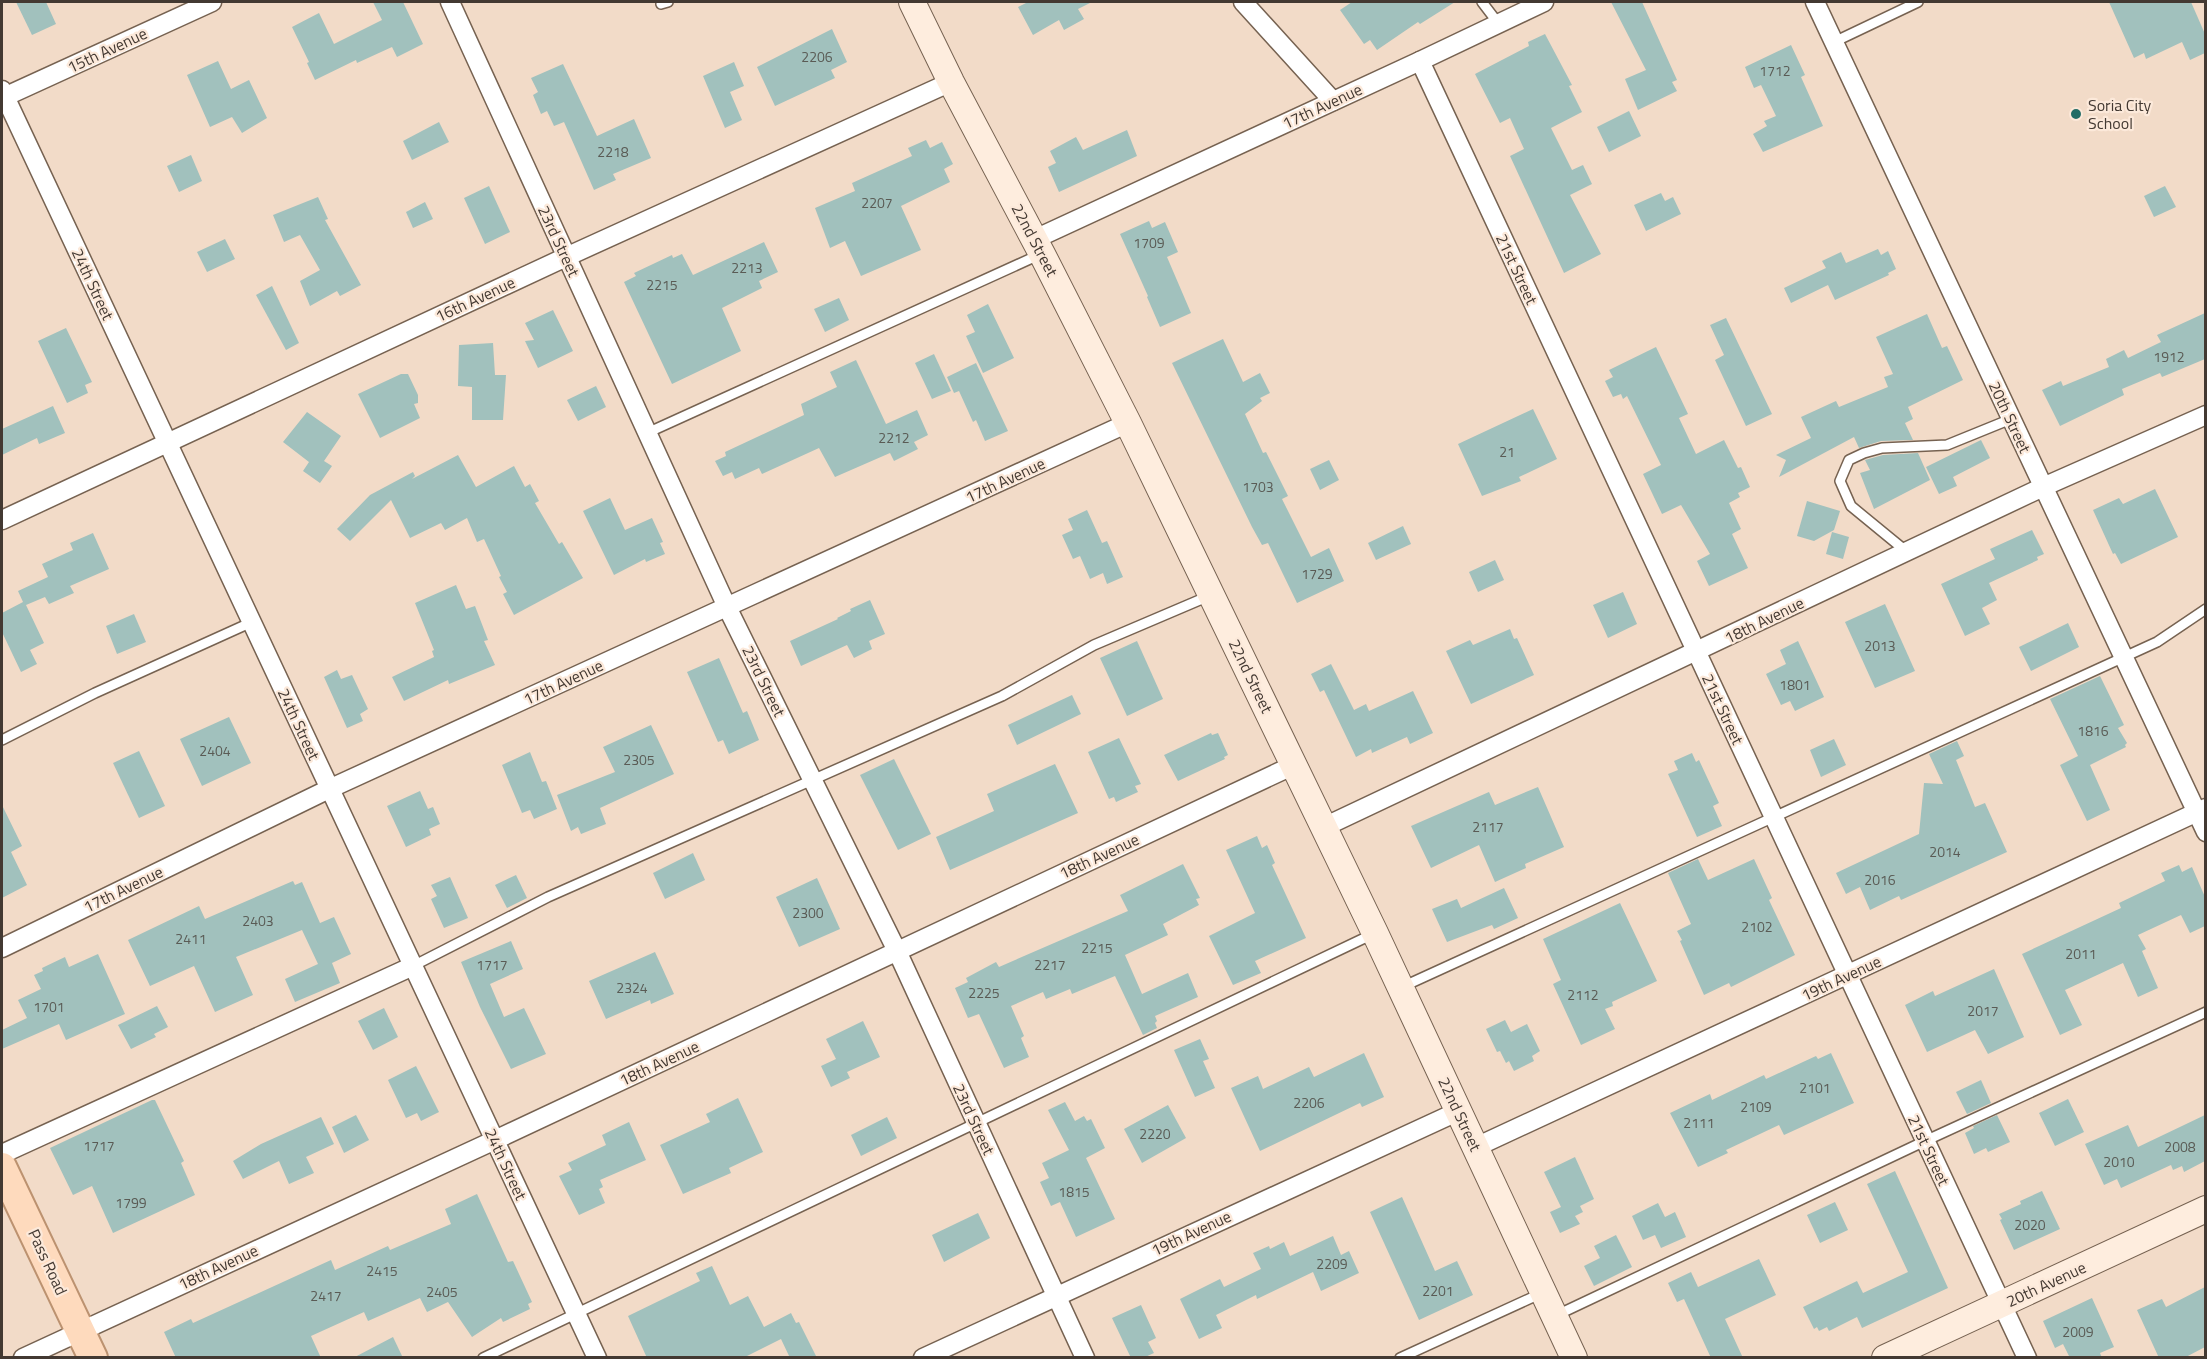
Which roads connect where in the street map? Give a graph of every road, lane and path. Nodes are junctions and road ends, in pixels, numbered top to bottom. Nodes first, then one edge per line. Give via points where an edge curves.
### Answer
1 (212, 2) edge
2 (450, 2) edge
3 (912, 2) edge
4 (1244, 2) edge
5 (1482, 2) edge
6 (1544, 2) edge
7 (1815, 2) edge
8 (1918, 2) edge
9 (1498, 23) junction
10 (1834, 42) junction
11 (1420, 61) junction
12 (951, 82) junction
13 (2, 95) edge
14 (1333, 101) junction
15 (1038, 246) junction
16 (566, 257) junction
17 (2205, 416) edge
18 (2011, 419) junction
19 (1128, 423) junction
20 (647, 434) junction
21 (168, 442) junction
22 (2043, 487) junction
23 (2, 520) edge
24 (1907, 552) junction
25 (1211, 595) junction
26 (727, 607) junction
27 (2205, 609) edge
28 (252, 622) junction
29 (1696, 653) junction
30 (2124, 658) junction
31 (2, 740) edge
32 (1294, 765) junction
33 (812, 779) junction
34 (329, 789) junction
35 (2201, 810) edge
36 (1774, 819) junction
37 (1324, 827) junction
38 (2205, 832) edge
39 (1375, 933) junction
40 (2, 948) edge
41 (897, 951) junction
42 (413, 966) junction
43 (1848, 976) junction
44 (1401, 988) junction
45 (2205, 1012) edge
46 (1459, 1111) junction
47 (976, 1123) junction
48 (495, 1140) junction
49 (1925, 1141) junction
50 (1476, 1147) junction
51 (2, 1154) edge
52 (2, 1167) edge
53 (2205, 1209) edge
54 (1544, 1292) junction
55 (1055, 1295) junction
56 (2002, 1304) junction
57 (576, 1313) junction
58 (1555, 1316) junction
59 (80, 1331) junction
60 (23, 1358) edge
61 (93, 1358) edge
62 (483, 1358) edge
63 (597, 1358) edge
64 (923, 1358) edge
65 (1085, 1358) edge
66 (1400, 1358) edge
67 (1574, 1358) edge
68 (1885, 1358) edge
69 (2027, 1358) edge

1 - 13 street, 15th Avenue
2 - 16 street, 23rd Street
3 - 12 street, 22nd Street
4 - 14 street
5 - 9 lane
6 - 9 street, 17th Avenue
7 - 10 street, 20th Street
8 - 10 lane
9 - 11 street, 17th Avenue
10 - 18 street, 20th Street
11 - 14 street, 17th Avenue
11 - 29 street, 21st Street
12 - 15 street, 22nd Street
12 - 16 street, 16th Avenue
13 - 21 street, 24th Street
14 - 15 street, 17th Avenue
15 - 19 street, 22nd Street
15 - 20 lane
16 - 20 street, 23rd Street
16 - 21 street, 16th Avenue
17 - 22 street, 18th Avenue
18 - 22 street, 20th Street
18 - 24 lane via 1947,445 1882,447 1849,460 1840,481 1851,506
19 - 25 street, 22nd Street
19 - 26 street, 17th Avenue
20 - 26 street, 23rd Street
21 - 23 street, 16th Avenue
21 - 28 street, 24th Street
22 - 24 street, 18th Avenue
22 - 30 street, 20th Street
24 - 29 street, 18th Avenue
25 - 32 street, 22nd Street
25 - 33 lane via 1094,645 1002,696
26 - 33 street, 23rd Street
26 - 34 street, 17th Avenue
27 - 30 lane via 2157,642
28 - 31 lane
28 - 34 street, 24th Street
29 - 36 street, 21st Street
29 - 37 street, 18th Avenue
30 - 35 street, 20th Street
30 - 36 lane
32 - 37 street, 22nd Street
32 - 41 street, 18th Avenue
33 - 41 street, 23rd Street
33 - 42 lane via 548,897
34 - 40 street, 17th Avenue
34 - 42 street, 24th Street
35 - 38 street, 20th Street
35 - 43 street, 19th Avenue
36 - 43 street, 21st Street
36 - 44 lane
37 - 39 street, 22nd Street
39 - 44 street, 22nd Street
39 - 47 lane
41 - 47 street, 23rd Street
41 - 48 street, 18th Avenue
42 - 48 street, 24th Street
42 - 51 street
43 - 49 street, 21st Street
43 - 50 street, 19th Avenue
44 - 46 street, 22nd Street
45 - 49 lane
46 - 50 street, 22nd Street
46 - 55 street, 19th Avenue
47 - 55 street, 23rd Street
47 - 57 lane
48 - 57 street, 24th Street
48 - 59 street, 18th Avenue
49 - 56 street, 21st Street
49 - 58 lane
50 - 54 street, 22nd Street
52 - 59 main road, Pass Road
53 - 56 street, 20th Avenue
54 - 58 street, 22nd Street
54 - 66 lane
55 - 64 street, 19th Avenue
55 - 65 street, 23rd Street
56 - 68 street, 20th Avenue
56 - 69 street, 21st Street
57 - 62 lane
57 - 63 street, 24th Street
58 - 67 street, 22nd Street
59 - 60 street, 18th Avenue
59 - 61 main road, Pass Road

